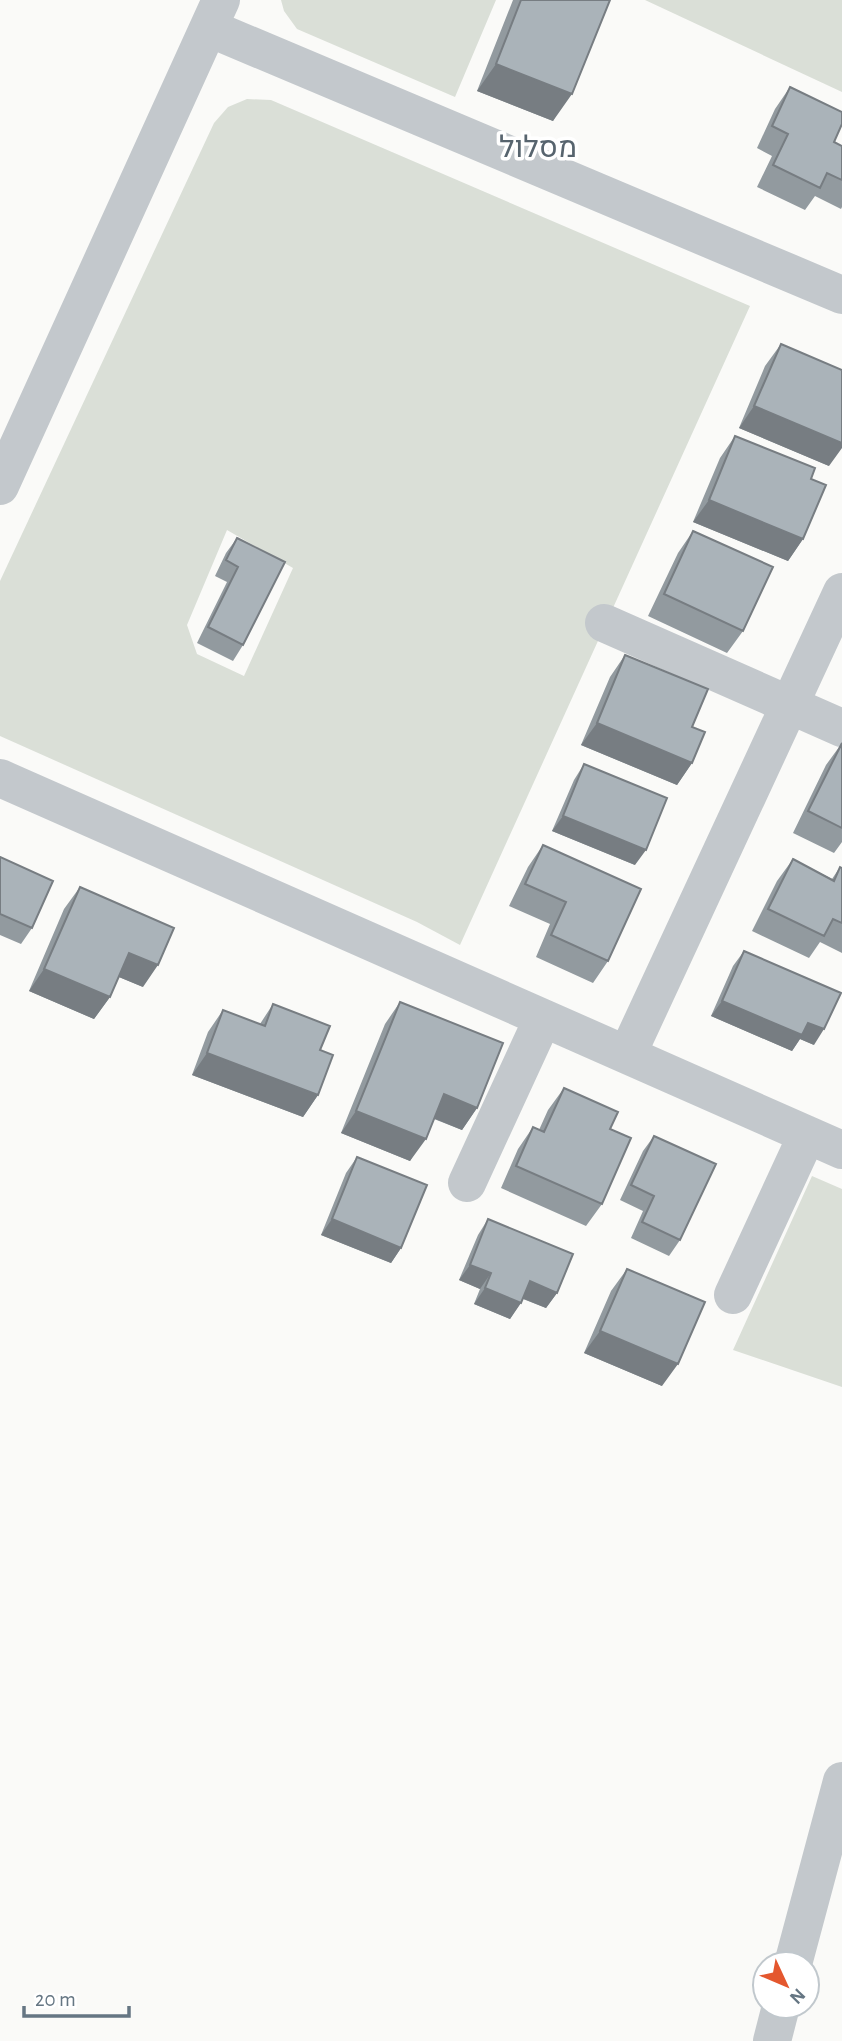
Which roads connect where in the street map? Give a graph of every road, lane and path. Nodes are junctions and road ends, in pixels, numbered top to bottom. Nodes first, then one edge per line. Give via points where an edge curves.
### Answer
1 (215, 14) edge
2 (842, 295) edge
3 (0, 486) edge
4 (842, 592) edge
5 (604, 623) dead end
6 (790, 705) junction
7 (842, 728) edge
8 (0, 778) edge
9 (543, 1018) junction
10 (627, 1055) junction
11 (807, 1135) junction
12 (842, 1150) edge
13 (467, 1183) dead end
14 (733, 1295) dead end
15 (842, 1781) edge
16 (797, 1950) edge
17 (777, 2020) edge
18 (772, 2041) edge

1 - 2 street
1 - 3 street
4 - 6 street
5 - 6 street
6 - 7 street
6 - 10 street
8 - 9 street
9 - 10 street
9 - 13 street
10 - 11 street
11 - 12 street
11 - 14 street
15 - 16 street
17 - 18 street

